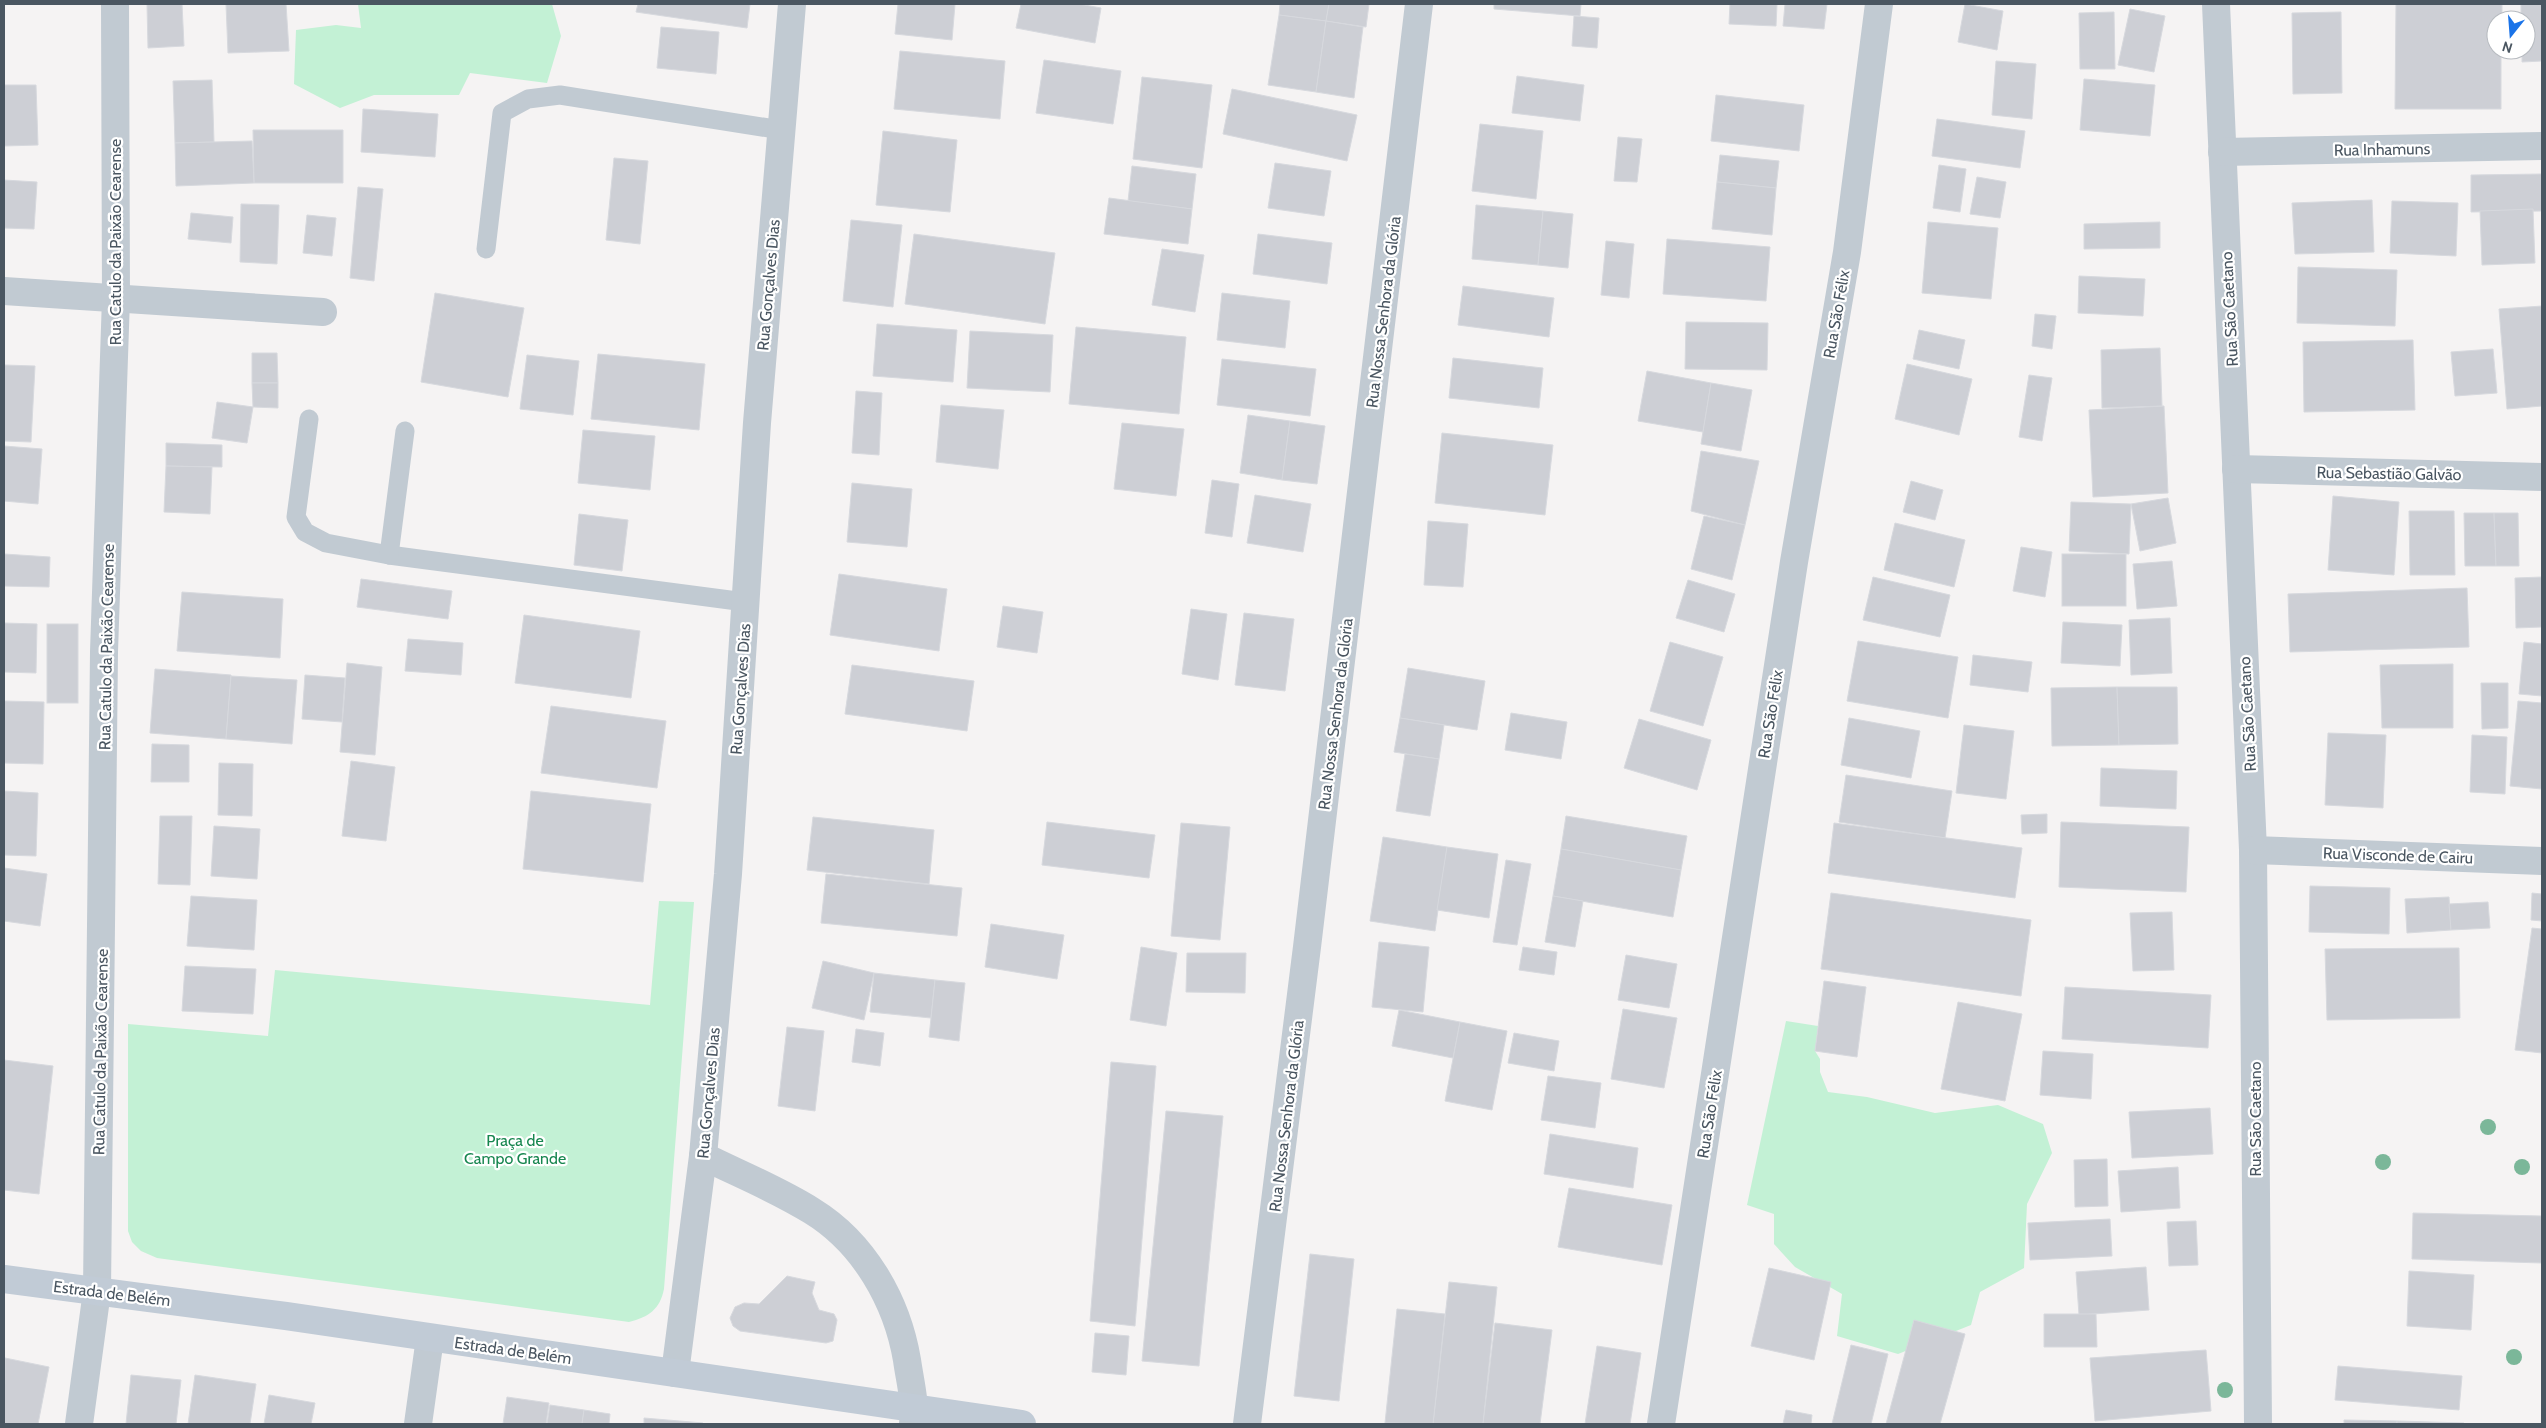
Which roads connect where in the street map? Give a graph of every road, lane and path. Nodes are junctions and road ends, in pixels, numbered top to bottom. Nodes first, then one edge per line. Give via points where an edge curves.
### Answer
1 (114, 4) edge
2 (792, 4) edge
3 (1419, 4) edge
4 (1878, 4) edge
5 (2216, 4) edge
6 (781, 130) junction
7 (2542, 146) edge
8 (2222, 152) junction
9 (486, 249) dead end
10 (4, 291) edge
11 (116, 298) junction
12 (323, 312) dead end
13 (309, 419) dead end
14 (405, 430) dead end
15 (2236, 469) junction
16 (2542, 477) edge
17 (389, 555) junction
18 (746, 602) junction
19 (2253, 850) junction
20 (2542, 861) edge
21 (703, 1156) junction
22 (4, 1279) edge
23 (97, 1291) junction
24 (430, 1338) junction
25 (675, 1373) junction
26 (914, 1416) edge
27 (79, 1424) edge
28 (418, 1424) edge
29 (1022, 1424) edge
30 (1247, 1424) edge
31 (1661, 1424) edge
32 (2258, 1424) edge

1 - 11 street, Rua Catulo da Paixão Cearense
2 - 6 street, Rua Gonçalves Dias
3 - 30 street, Rua Nossa Senhora da Glória
4 - 31 street, Rua São Félix via 1847,252 1794,562
5 - 8 street, Rua São Caetano
6 - 9 lane via 560,95 528,99 502,113
6 - 18 street, Rua Gonçalves Dias
7 - 8 street, Rua Inhamuns
8 - 15 street, Rua São Caetano
10 - 11 street
11 - 12 street
11 - 23 street, Rua Catulo da Paixão Cearense via 104,652
13 - 17 lane via 296,517 305,532 326,543
14 - 17 lane
15 - 16 street, Rua Sebastião Galvão
15 - 19 street, Rua São Caetano
17 - 18 lane
18 - 21 street, Rua Gonçalves Dias via 728,874
19 - 20 street, Rua Visconde de Cairu
19 - 32 street, Rua São Caetano
21 - 25 street, Rua Gonçalves Dias
21 - 26 street via 813,1211 854,1246 883,1287 902,1332
22 - 23 main road, Estrada de Belém
23 - 24 main road, Estrada de Belém
23 - 27 street, Rua Catulo da Paixão Cearense
24 - 25 main road, Estrada de Belém
24 - 28 street
25 - 26 main road, Estrada de Belém
26 - 29 main road, Estrada de Belém

